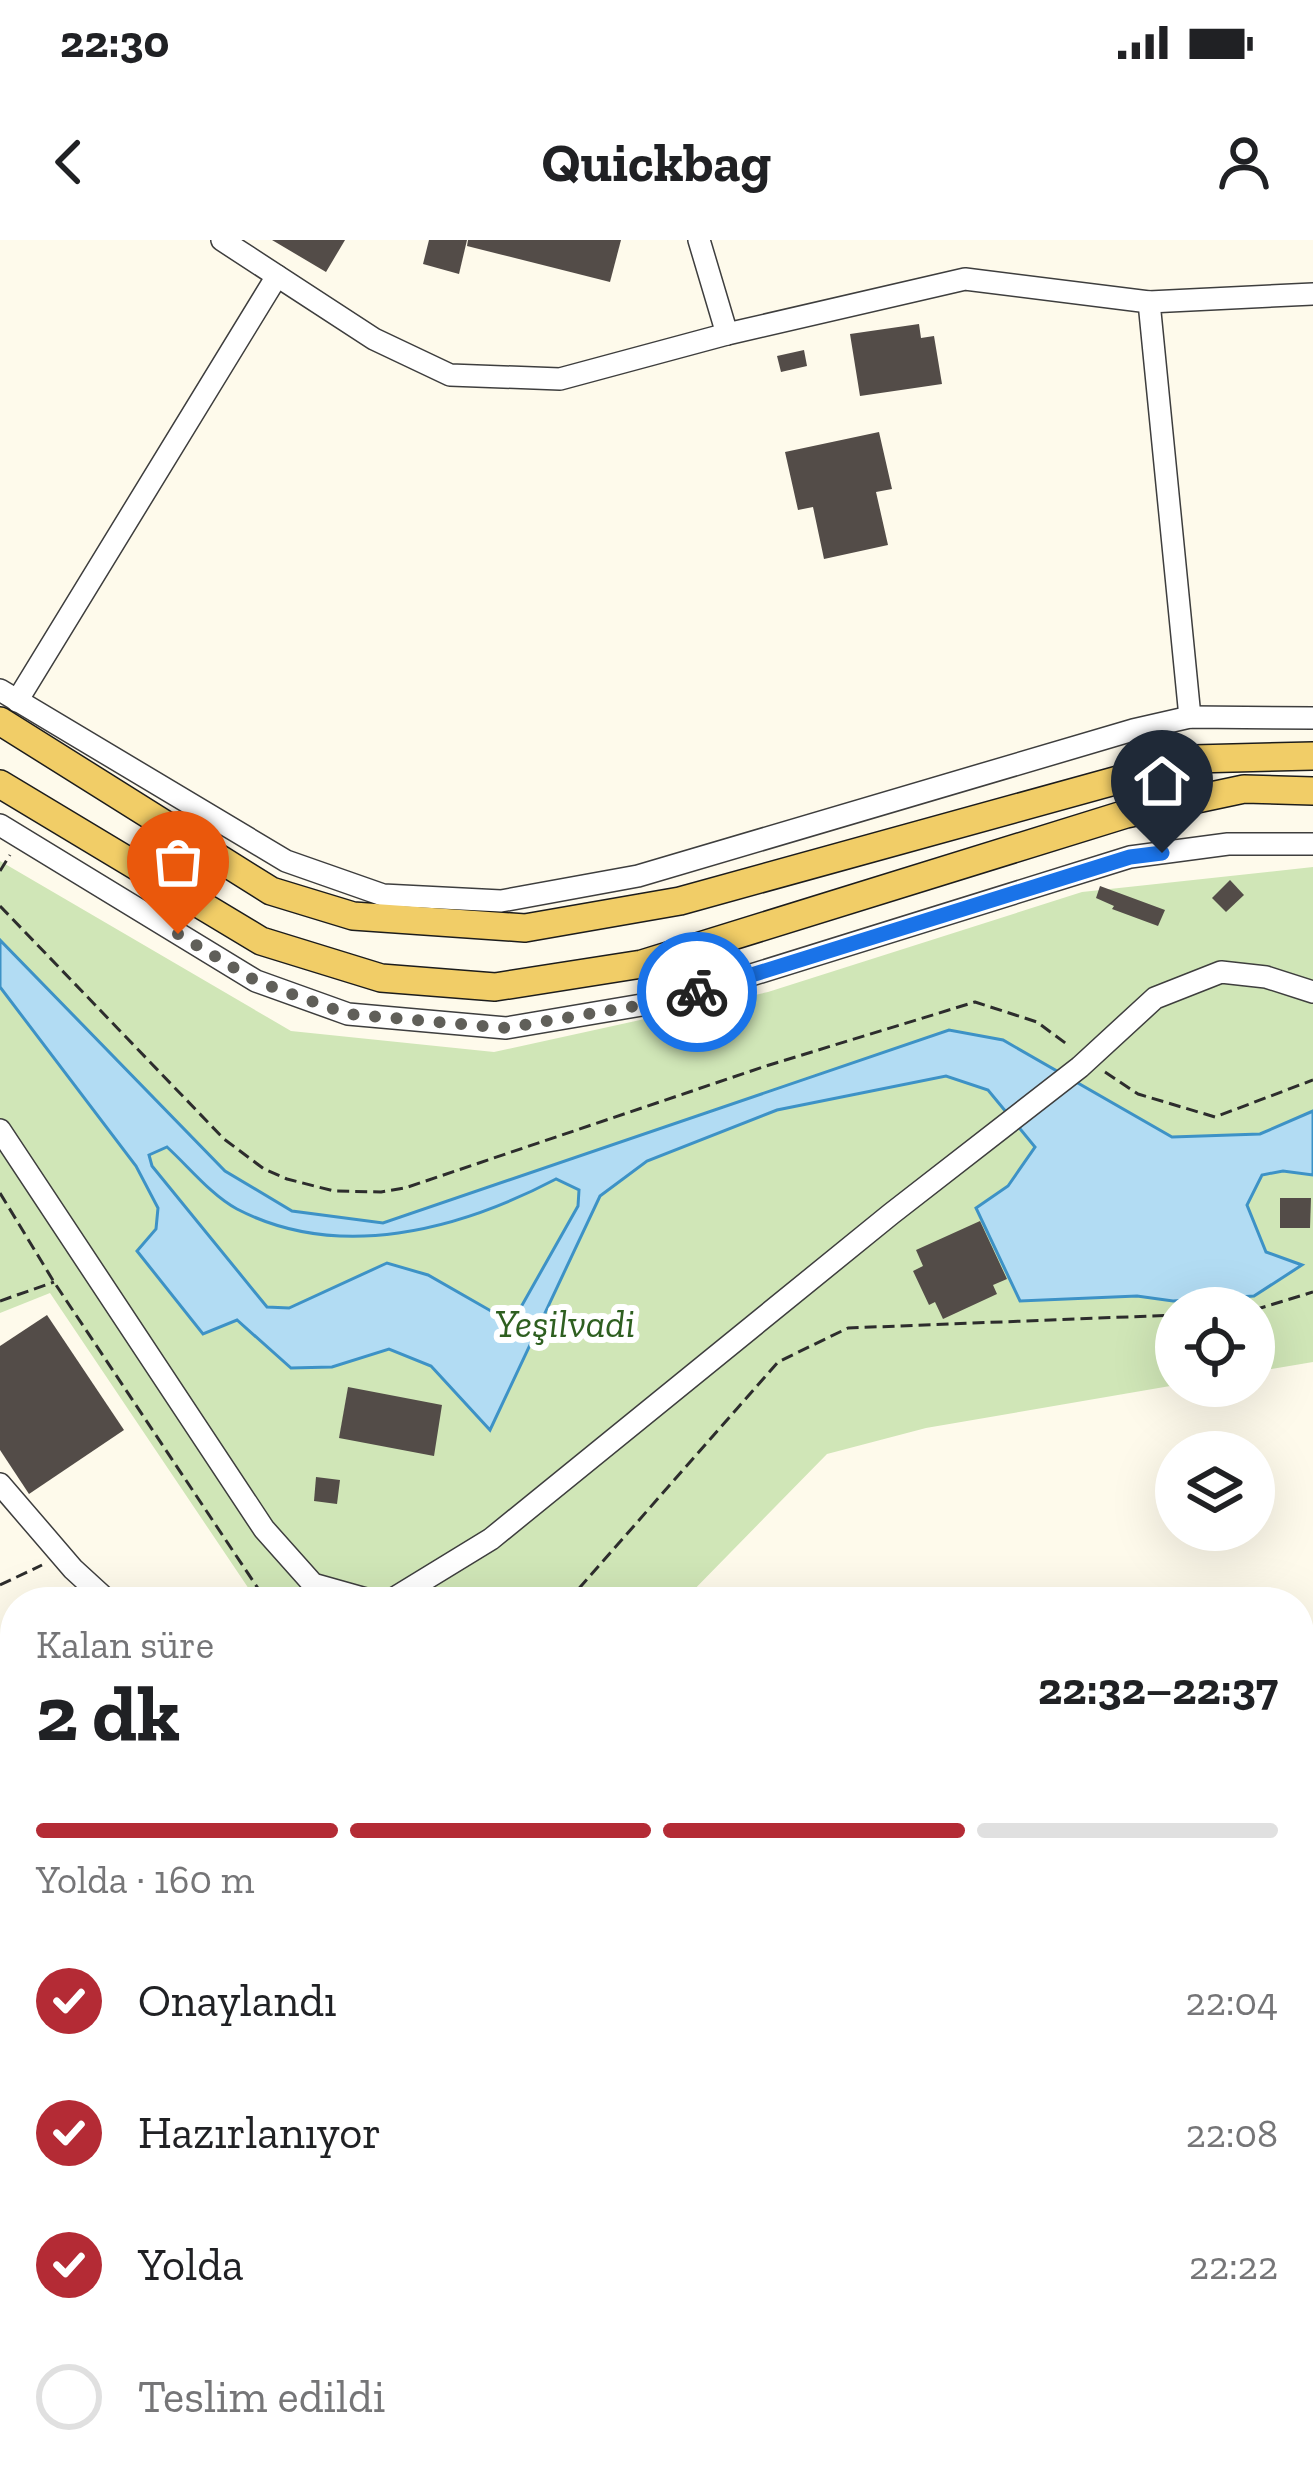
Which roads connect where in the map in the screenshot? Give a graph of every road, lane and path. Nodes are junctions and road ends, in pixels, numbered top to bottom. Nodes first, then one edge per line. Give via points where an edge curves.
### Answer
1 (222, 240) edge
2 (699, 240) edge
3 (278, 276) junction
4 (1313, 294) edge
5 (1149, 302) junction
6 (727, 334) junction
7 (6, 704) edge
8 (1190, 717) junction
9 (1313, 718) edge
10 (1313, 756) edge
11 (0, 784) edge
12 (1313, 791) edge
13 (0, 826) edge
14 (1313, 844) edge
15 (0, 906) edge
16 (1313, 992) edge
17 (1084, 1063) junction
18 (1313, 1080) edge
19 (0, 1130) edge
20 (0, 1193) edge
21 (54, 1282) junction
22 (1313, 1292) edge
23 (0, 1301) edge
24 (1275, 1304) edge
25 (1155, 1316) edge
26 (0, 1484) edge
27 (61, 1556) junction
28 (0, 1585) edge
29 (94, 1587) edge
30 (257, 1587) edge
31 (324, 1587) edge
32 (412, 1587) edge
33 (580, 1587) edge

1 - 3 street
2 - 6 street
3 - 6 street via 374,339 450,375 560,379
3 - 7 street
4 - 5 street
5 - 6 street via 964,279
5 - 8 street
7 - 8 street via 286,861 383,895 501,902 638,876
7 - 10 main road via 272,891 353,916 525,928 680,901 1194,759
8 - 9 street
11 - 12 main road via 261,940 381,978 496,987 642,964 1126,814 1244,789
13 - 14 street via 256,981 347,1014 506,1028 671,1000 1130,857 1228,844
15 - 17 path via 224,1139 264,1168 334,1192 405,1188 975,1002 1036,1022
16 - 17 street via 1220,972 1155,998
17 - 18 path via 1138,1094 1215,1117
17 - 32 street via 490,1539
19 - 31 street via 264,1529
20 - 21 path
21 - 23 path
21 - 30 path
22 - 24 path
25 - 33 path via 848,1328 778,1362
26 - 27 street
27 - 28 path
27 - 29 street

